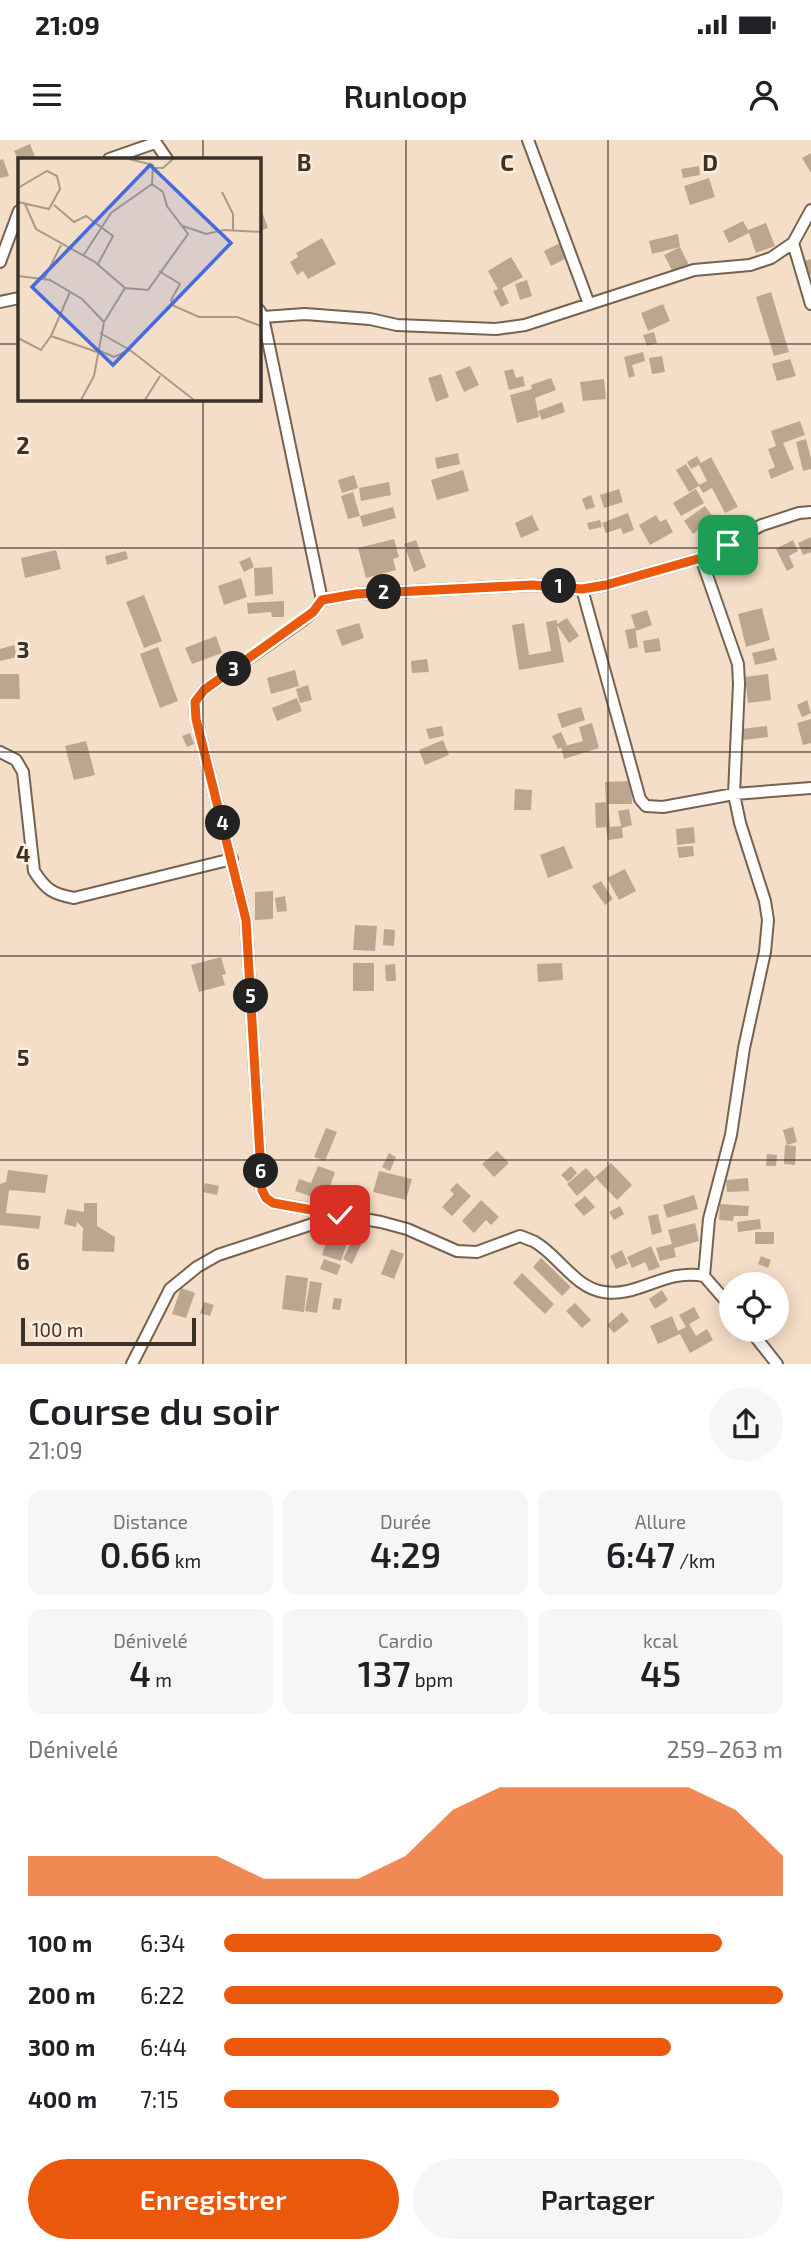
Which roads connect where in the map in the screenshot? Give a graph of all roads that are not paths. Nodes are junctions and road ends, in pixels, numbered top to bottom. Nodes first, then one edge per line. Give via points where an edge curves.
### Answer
1 (528, 140) edge
2 (155, 141) edge
3 (111, 158) edge
4 (166, 158) edge
5 (811, 210) edge
6 (18, 214) edge
7 (793, 243) junction
8 (0, 262) edge
9 (18, 298) edge
10 (0, 302) edge
11 (589, 304) junction
12 (811, 304) edge
13 (261, 313) edge
14 (811, 512) edge
15 (701, 558) junction
16 (582, 589) junction
17 (322, 600) junction
18 (0, 752) edge
19 (811, 788) edge
20 (734, 794) junction
21 (232, 859) junction
22 (340, 1215) junction
23 (704, 1276) junction
24 (719, 1293) edge
25 (760, 1342) edge
26 (132, 1364) edge
27 (778, 1364) edge

1 - 11 street
2 - 3 street
2 - 4 street
5 - 7 street
6 - 8 street
7 - 11 street via 750,265 694,270
7 - 12 street
9 - 10 street
11 - 13 street via 525,325 496,328
13 - 17 street
14 - 15 street via 762,525
15 - 16 street
15 - 20 street via 737,664
16 - 17 street via 532,585 356,594
16 - 20 street via 640,799 646,806 663,807
17 - 21 street via 313,612 204,690 195,702
18 - 21 street via 16,761 23,772 34,871 56,895 74,898
19 - 20 street
20 - 23 street via 768,920 731,1136 709,1219
21 - 22 street via 246,920 262,1190 273,1203
22 - 23 street via 407,1229 457,1251 477,1252 520,1236 536,1243 589,1288 607,1293 678,1275
22 - 26 street via 218,1255 197,1267 170,1289
23 - 24 street
25 - 27 street

